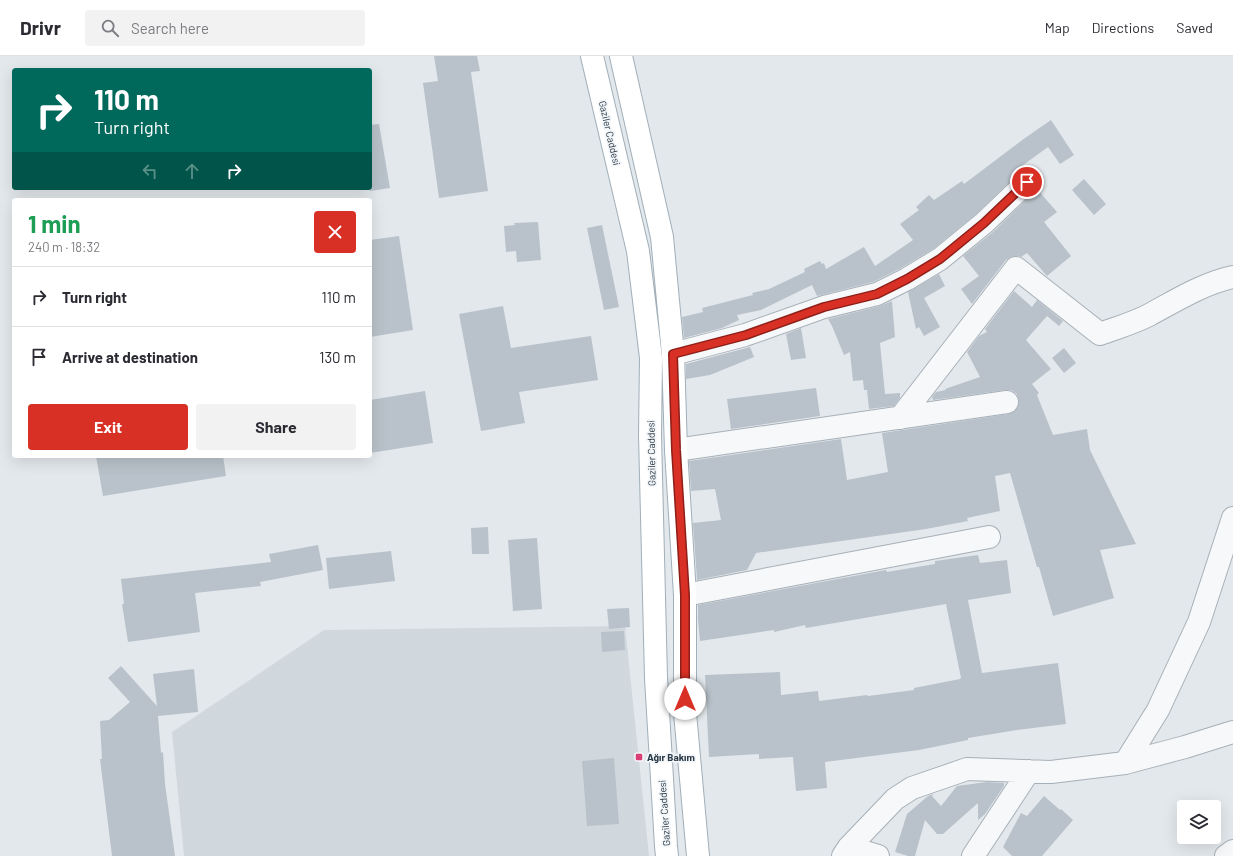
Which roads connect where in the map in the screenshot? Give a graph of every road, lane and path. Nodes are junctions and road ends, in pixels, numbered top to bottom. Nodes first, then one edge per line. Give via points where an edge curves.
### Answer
1 (592, 56) edge
2 (621, 56) edge
3 (1027, 182) dead end
4 (1233, 277) edge
5 (673, 354) junction
6 (1007, 402) dead end
7 (900, 418) junction
8 (676, 450) junction
9 (1233, 518) edge
10 (989, 536) dead end
11 (685, 595) junction
12 (1233, 732) edge
13 (1125, 763) junction
14 (1029, 771) junction
15 (846, 852) edge
16 (1233, 852) edge
17 (668, 856) edge
18 (698, 856) edge
19 (878, 856) edge
20 (974, 856) edge
21 (1226, 856) edge

1 - 17 main road, Gaziler Caddesi via 638,251 651,358 650,435 656,678
2 - 5 main road via 662,237
3 - 5 street via 984,223 940,259 877,294 824,307 746,335
4 - 7 street via 1216,281 1147,316 1100,334 1016,268
5 - 8 main road
6 - 7 street
7 - 8 street
8 - 11 main road
9 - 13 street via 1199,622 1158,710
10 - 11 street
11 - 18 main road via 685,713
12 - 13 street
13 - 14 street via 1051,772
14 - 15 street via 967,769 912,788 895,799
14 - 20 street
15 - 19 street
16 - 21 street

